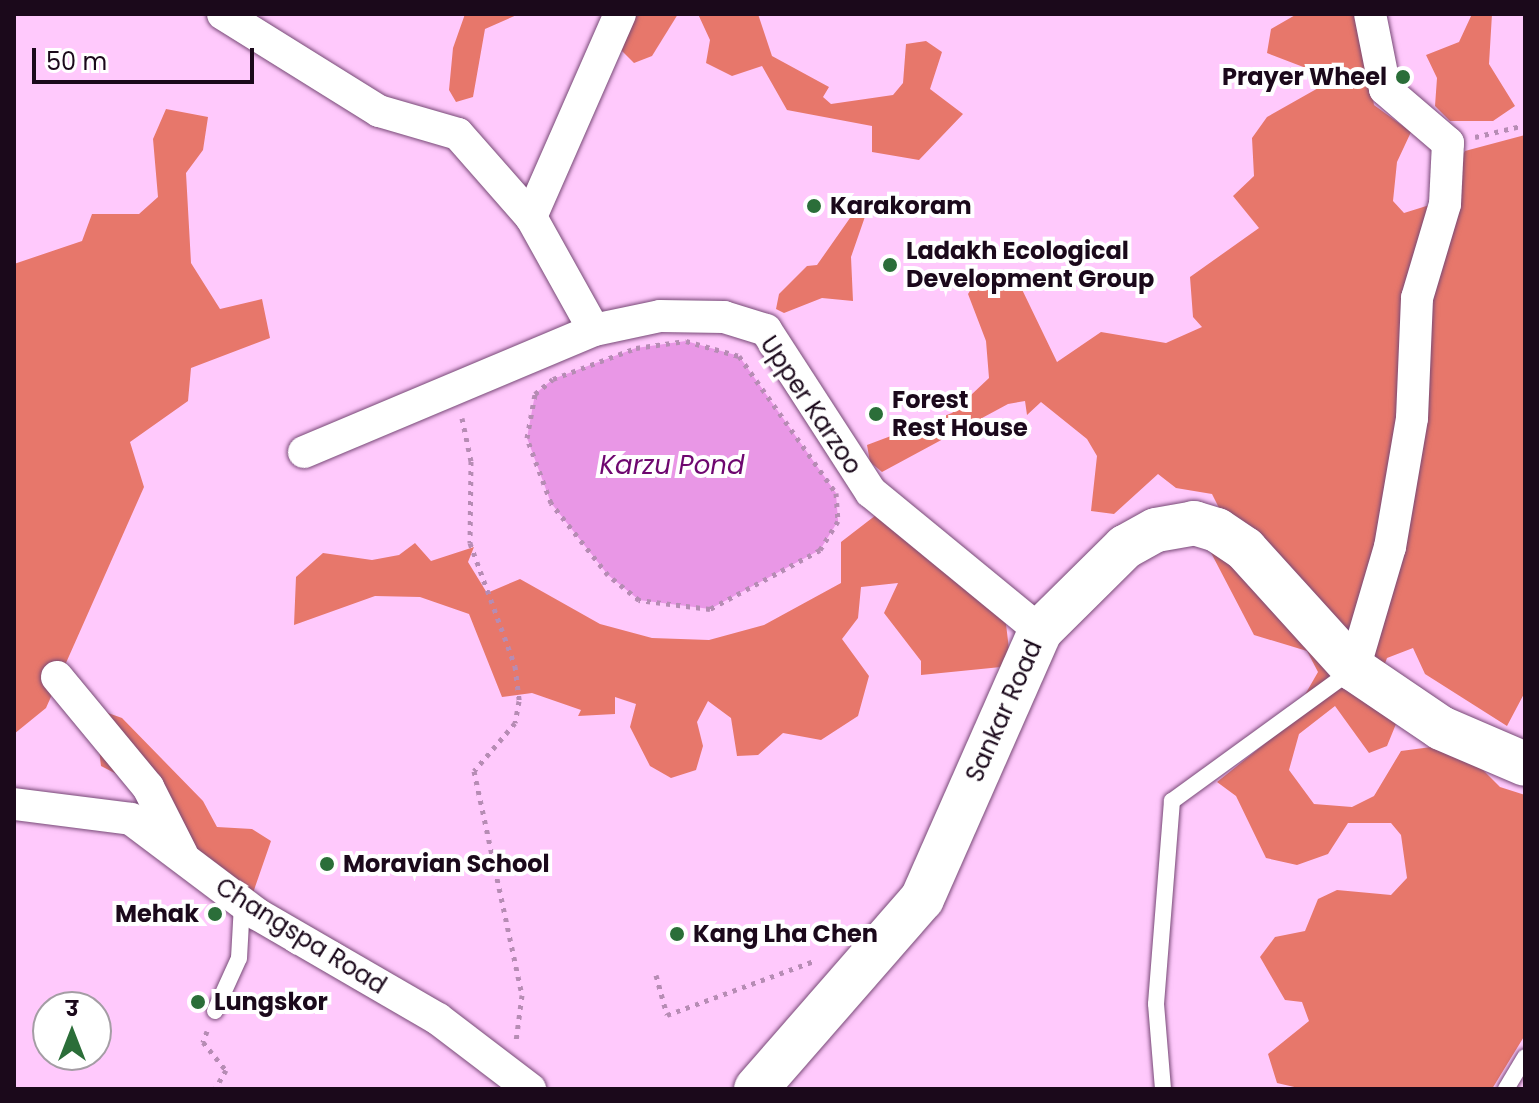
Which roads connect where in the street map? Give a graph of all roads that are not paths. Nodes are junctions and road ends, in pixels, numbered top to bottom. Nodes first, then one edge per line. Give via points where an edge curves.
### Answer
1 (223, 14) edge
2 (620, 14) edge
3 (1370, 14) edge
4 (531, 217) junction
5 (594, 330) junction
6 (304, 452) dead end
7 (1040, 631) junction
8 (1354, 669) junction
9 (57, 677) dead end
10 (1525, 764) edge
11 (14, 804) edge
12 (185, 860) junction
13 (242, 904) junction
14 (215, 1011) road end
15 (1525, 1057) edge
16 (530, 1089) edge
17 (756, 1089) edge
18 (1163, 1089) edge
19 (1506, 1089) edge

1 - 4 street via 379,111 458,134
2 - 4 street
3 - 8 street via 1385,89 1448,143 1445,204 1417,298 1412,418 1390,547
4 - 5 street
5 - 6 street, Upper Karzoo via 457,393
5 - 7 street, Upper Karzoo via 660,316 724,317 766,330 871,492
7 - 8 main road, Sankar Road via 1125,547 1156,530 1194,523 1245,549
7 - 17 main road, Sankar Road via 922,899
8 - 10 main road, Sankar Road via 1441,728
8 - 18 lane via 1172,801 1156,1004
9 - 12 street via 148,787
11 - 12 street, Changspa Road via 131,819
12 - 13 street, Changspa Road
13 - 14 lane via 239,958
13 - 16 street, Changspa Road via 438,1019
15 - 19 lane

